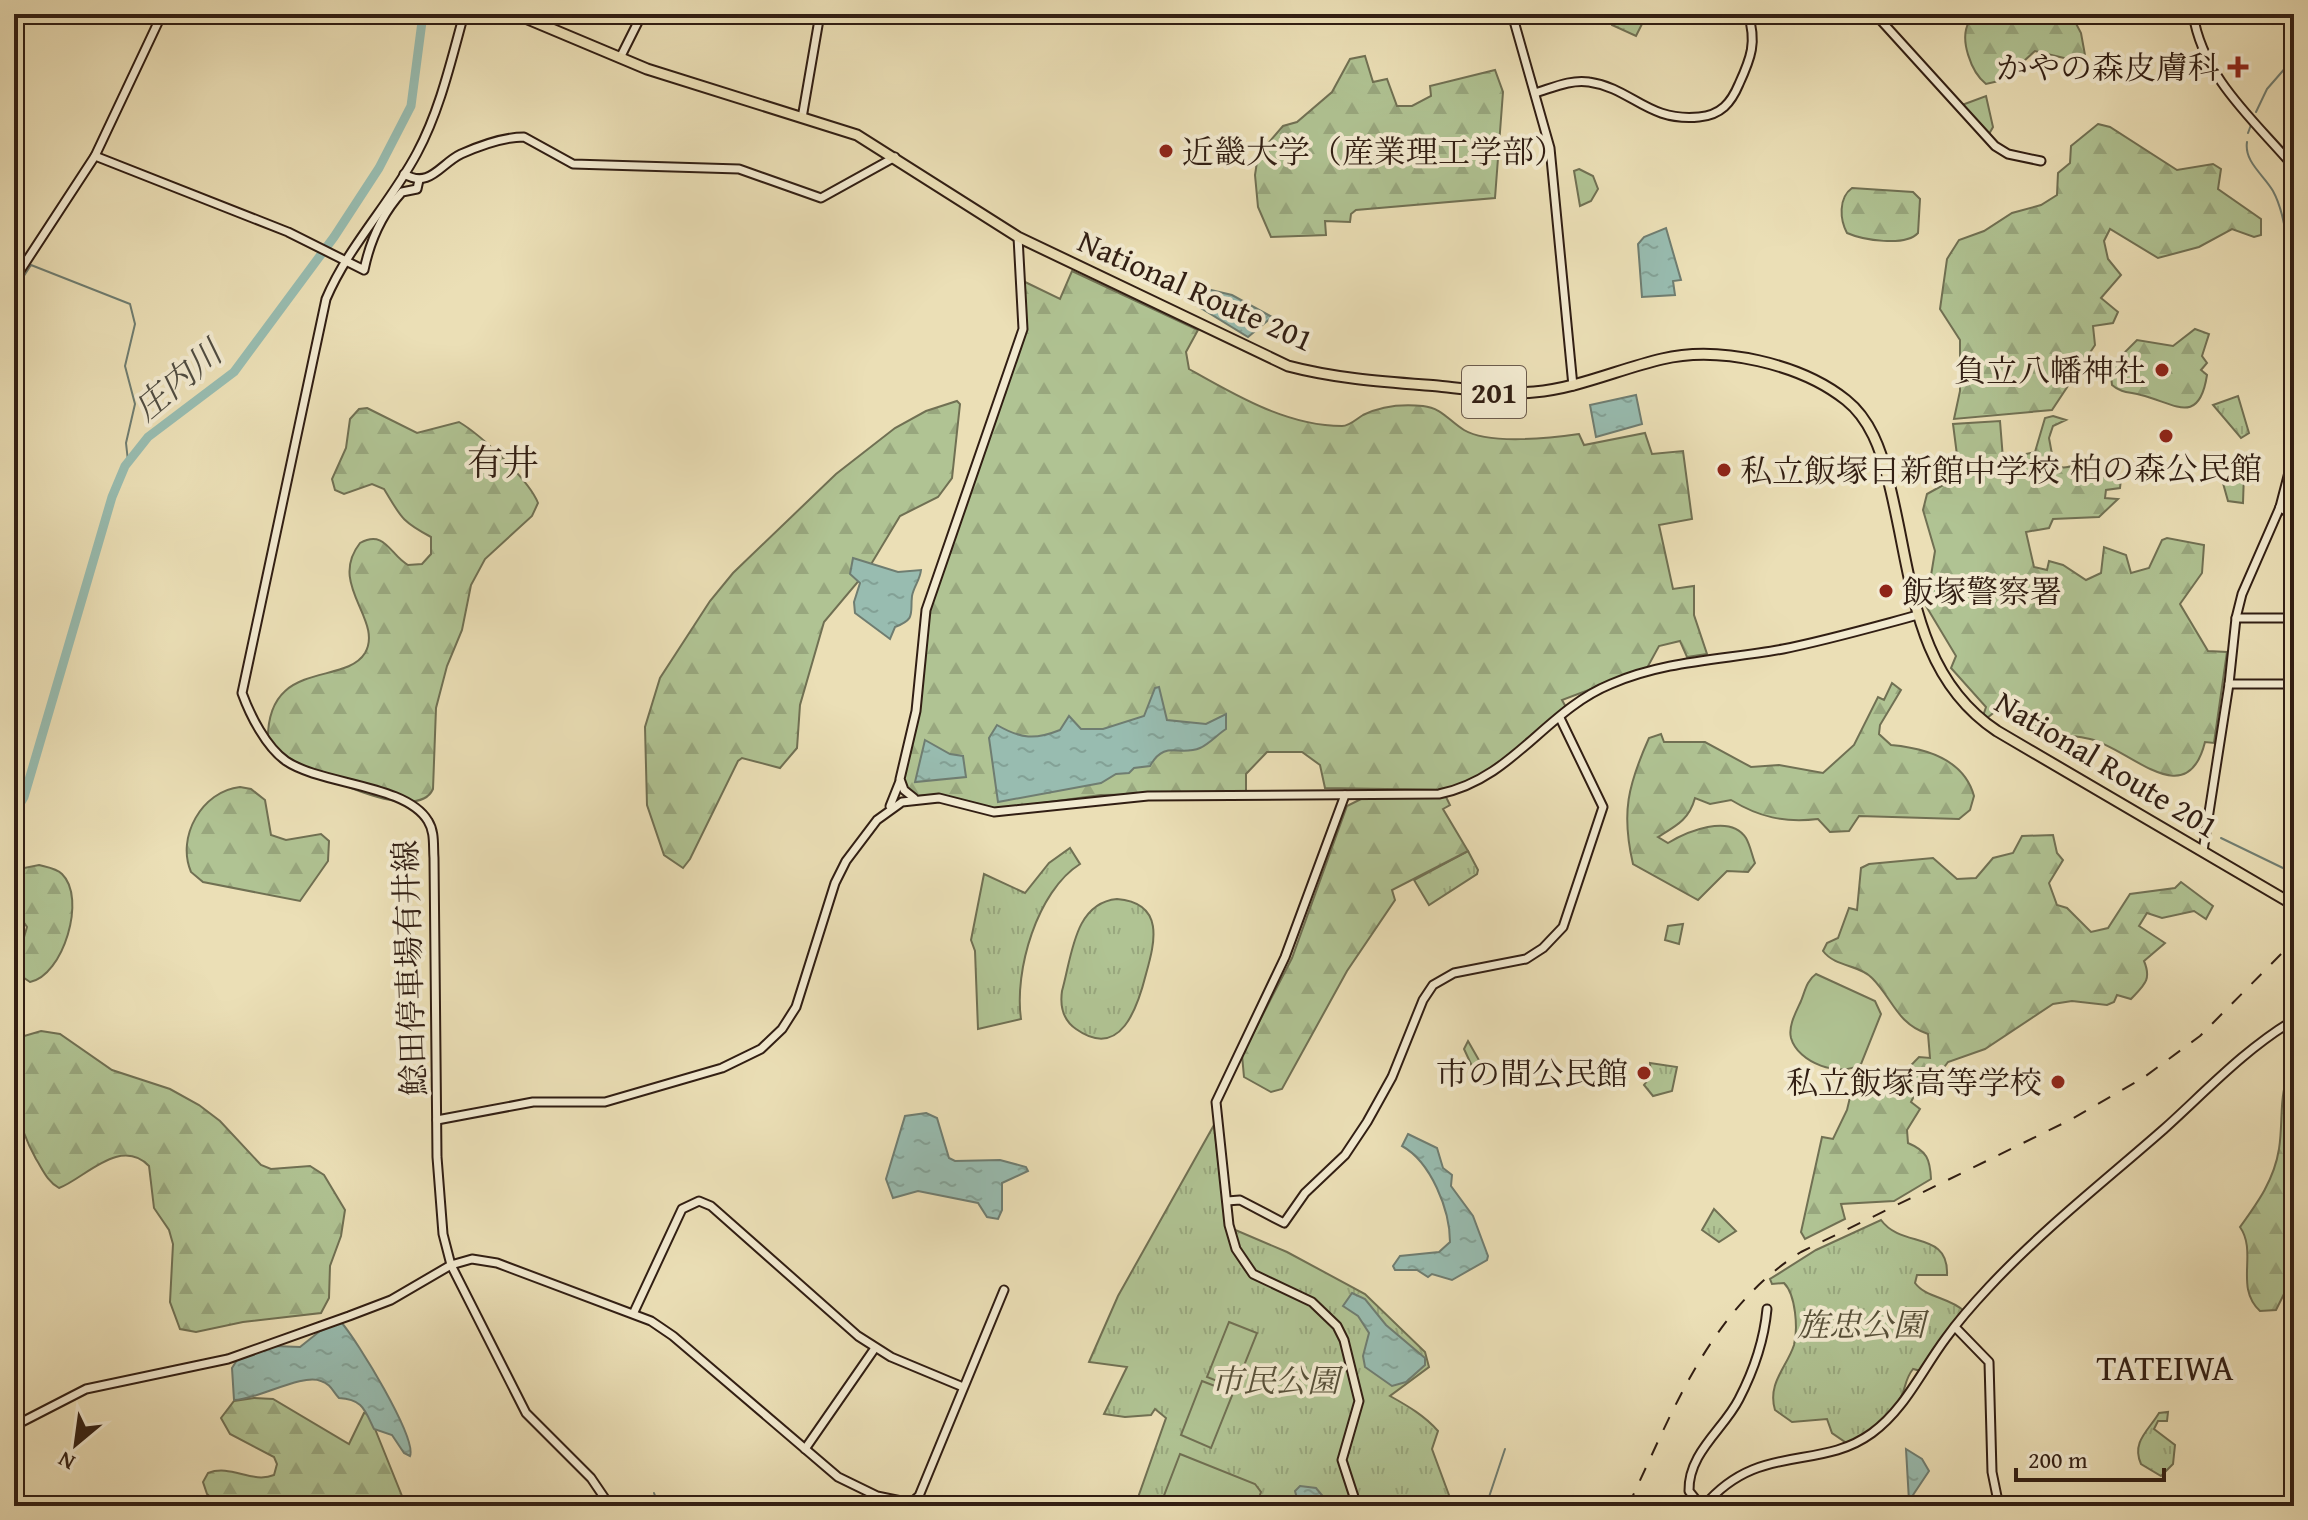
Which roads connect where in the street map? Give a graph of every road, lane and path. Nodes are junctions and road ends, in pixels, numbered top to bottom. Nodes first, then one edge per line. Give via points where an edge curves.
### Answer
1 (162, 14) edge
2 (464, 14) edge
3 (516, 14) edge
4 (642, 14) edge
5 (820, 14) edge
6 (1512, 14) edge
7 (1748, 14) edge
8 (1875, 14) edge
9 (2193, 14) edge
10 (620, 58) junction
11 (1535, 93) junction
12 (802, 118) junction
13 (95, 156) junction
14 (895, 157) junction
15 (2041, 161) dead end
16 (2294, 167) edge
17 (404, 174) junction
18 (419, 180) junction
19 (1018, 237) junction
20 (345, 260) junction
21 (14, 280) edge
22 (1573, 386) junction
23 (2294, 453) edge
24 (2294, 506) edge
25 (2280, 507) junction
26 (2294, 517) edge
27 (1918, 615) junction
28 (2236, 618) junction
29 (2294, 618) edge
30 (2229, 684) junction
31 (2294, 684) edge
32 (1560, 718) junction
33 (900, 779) junction
34 (1345, 795) junction
35 (914, 798) junction
36 (889, 808) junction
37 (2203, 851) junction
38 (2294, 905) edge
39 (2294, 1020) edge
40 (437, 1120) junction
41 (1227, 1201) junction
42 (451, 1265) junction
43 (1004, 1290) dead end
44 (1767, 1309) dead end
45 (634, 1312) junction
46 (1955, 1327) junction
47 (875, 1348) junction
48 (963, 1387) junction
49 (14, 1426) edge
50 (805, 1449) junction
51 (610, 1506) edge
52 (1357, 1506) edge
53 (1703, 1506) edge
54 (1999, 1506) edge

1 - 13 street
2 - 17 street, 鯰田停車場有井線 via 435,116
3 - 10 highway, National Route 201 / 201
4 - 10 street
5 - 12 street
6 - 11 street
7 - 11 street via 1752,57 1733,97 1716,113 1664,116 1589,82
8 - 15 street via 1995,146
9 - 16 street via 2217,76
10 - 12 highway, National Route 201 / 201
11 - 22 street via 1550,148
12 - 14 highway, National Route 201 / 201 via 857,135
13 - 20 street
13 - 21 street
14 - 18 street via 821,198 739,169 573,164 517,137 459,155
14 - 19 highway, National Route 201 / 201
17 - 18 street
17 - 20 street, 鯰田停車場有井線
18 - 20 street via 417,189 402,192 381,221 364,270
19 - 22 highway, National Route 201 / 201 via 1288,366 1336,377 1487,391 1533,393
19 - 33 street via 1023,329 934,578 916,711
20 - 40 street, 鯰田停車場有井線 via 326,299 242,693 259,727 287,761 407,803 428,821 434,858
22 - 27 highway, National Route 201 / 201 via 1697,354 1768,363 1831,388 1851,403 1881,453
23 - 25 street
24 - 25 street
25 - 26 street
25 - 28 street
27 - 32 street via 1780,649 1670,663 1591,693
27 - 37 highway, National Route 201 / 201 via 1942,677 1973,715
28 - 29 street
28 - 30 street
30 - 31 street
30 - 37 street
32 - 34 street via 1499,768 1461,789
32 - 41 street via 1603,807 1563,927 1526,959 1454,973 1433,985 1367,1122 1284,1223 1244,1201
33 - 35 street
33 - 36 street
34 - 35 street via 1102,798 994,812 939,798
34 - 41 street via 1285,957 1216,1102
35 - 36 street
36 - 40 street via 846,861 796,1007 761,1049 722,1068 605,1102 533,1102
37 - 38 highway, National Route 201 / 201
39 - 46 street via 2235,1065 2015,1261
40 - 42 street, 鯰田停車場有井線 via 440,1209
41 - 52 street via 1232,1238 1248,1269 1312,1302 1341,1333 1358,1393 1342,1460
42 - 45 street via 490,1261
42 - 49 street via 391,1300 349,1316 228,1359 86,1389
42 - 51 street, 鯰田停車場有井線 via 526,1413 591,1478
43 - 48 street
44 - 53 street via 1765,1337 1739,1399 1692,1473 1689,1491
45 - 47 street via 682,1209 699,1201
45 - 50 street via 673,1336
46 - 53 street via 1910,1392 1873,1433 1847,1447 1754,1469 1734,1478
46 - 54 street via 1989,1362 1992,1472
47 - 48 street
47 - 50 street
48 - 50 street via 915,1502 861,1490

